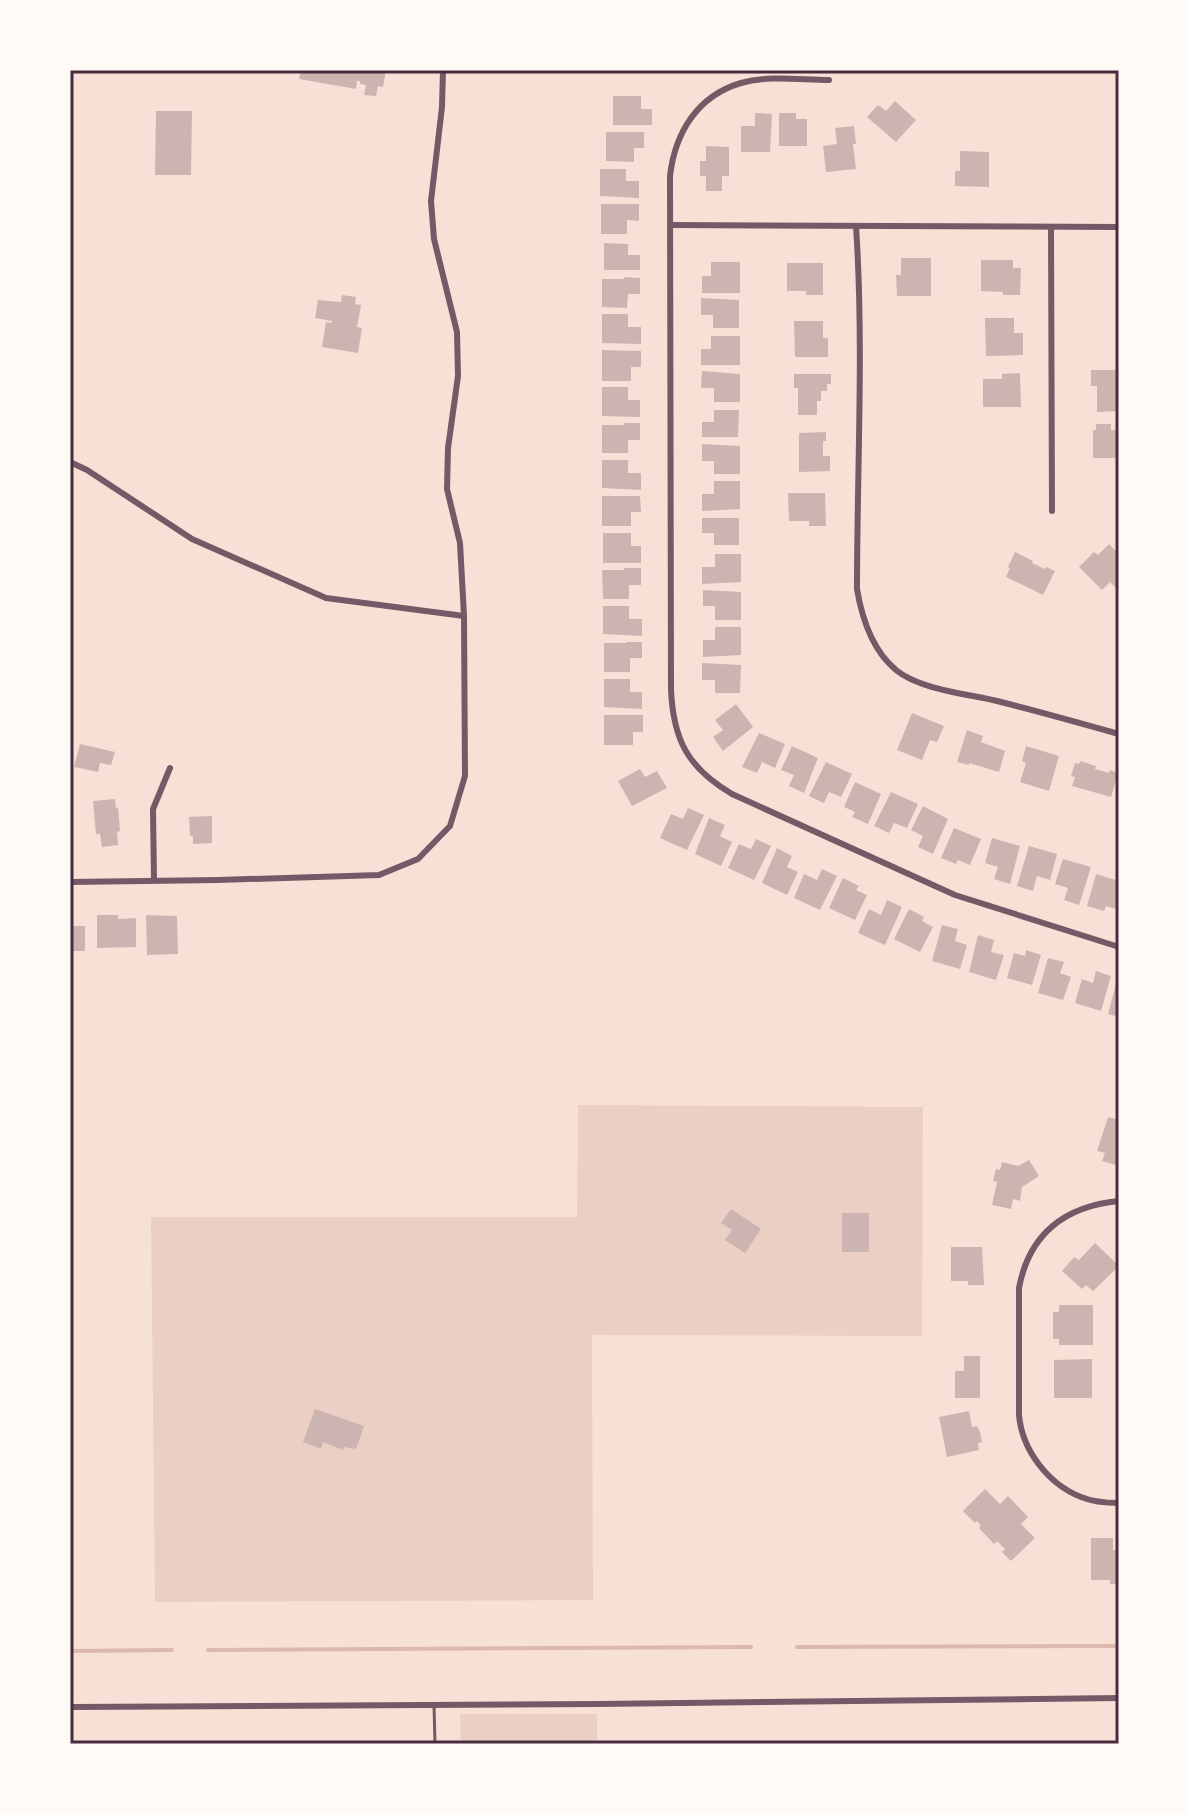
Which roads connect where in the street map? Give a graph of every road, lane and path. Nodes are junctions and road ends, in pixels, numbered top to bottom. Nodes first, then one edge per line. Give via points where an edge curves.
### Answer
1 (443, 70) edge
2 (829, 80) dead end
3 (670, 225) junction
4 (856, 226) junction
5 (1051, 227) junction
6 (1119, 227) edge
7 (70, 462) edge
8 (1052, 511) dead end
9 (464, 616) junction
10 (1119, 734) edge
11 (170, 768) dead end
12 (154, 880) junction
13 (70, 882) edge
14 (1119, 947) edge
15 (1119, 1201) edge
16 (1119, 1503) edge
17 (1119, 1698) edge
18 (434, 1705) junction
19 (70, 1707) edge
20 (435, 1744) edge

1 - 9 street via 431,201 434,239 457,332 447,489 460,543
2 - 3 street via 743,83 698,109 672,160
3 - 4 street
3 - 14 street via 671,689 675,725 686,753 703,774 732,794 955,895
4 - 5 street
4 - 10 street via 861,370 857,589 873,641 896,670 915,681
5 - 6 street
5 - 8 street
7 - 9 street via 192,539 326,598
9 - 12 street via 465,776 450,826 418,859 379,875
11 - 12 street via 153,809
12 - 13 street
15 - 16 street via 1086,1207 1049,1229 1028,1255 1019,1288 1021,1431 1036,1461 1066,1488 1080,1497
17 - 18 street
18 - 19 street
18 - 20 lane

